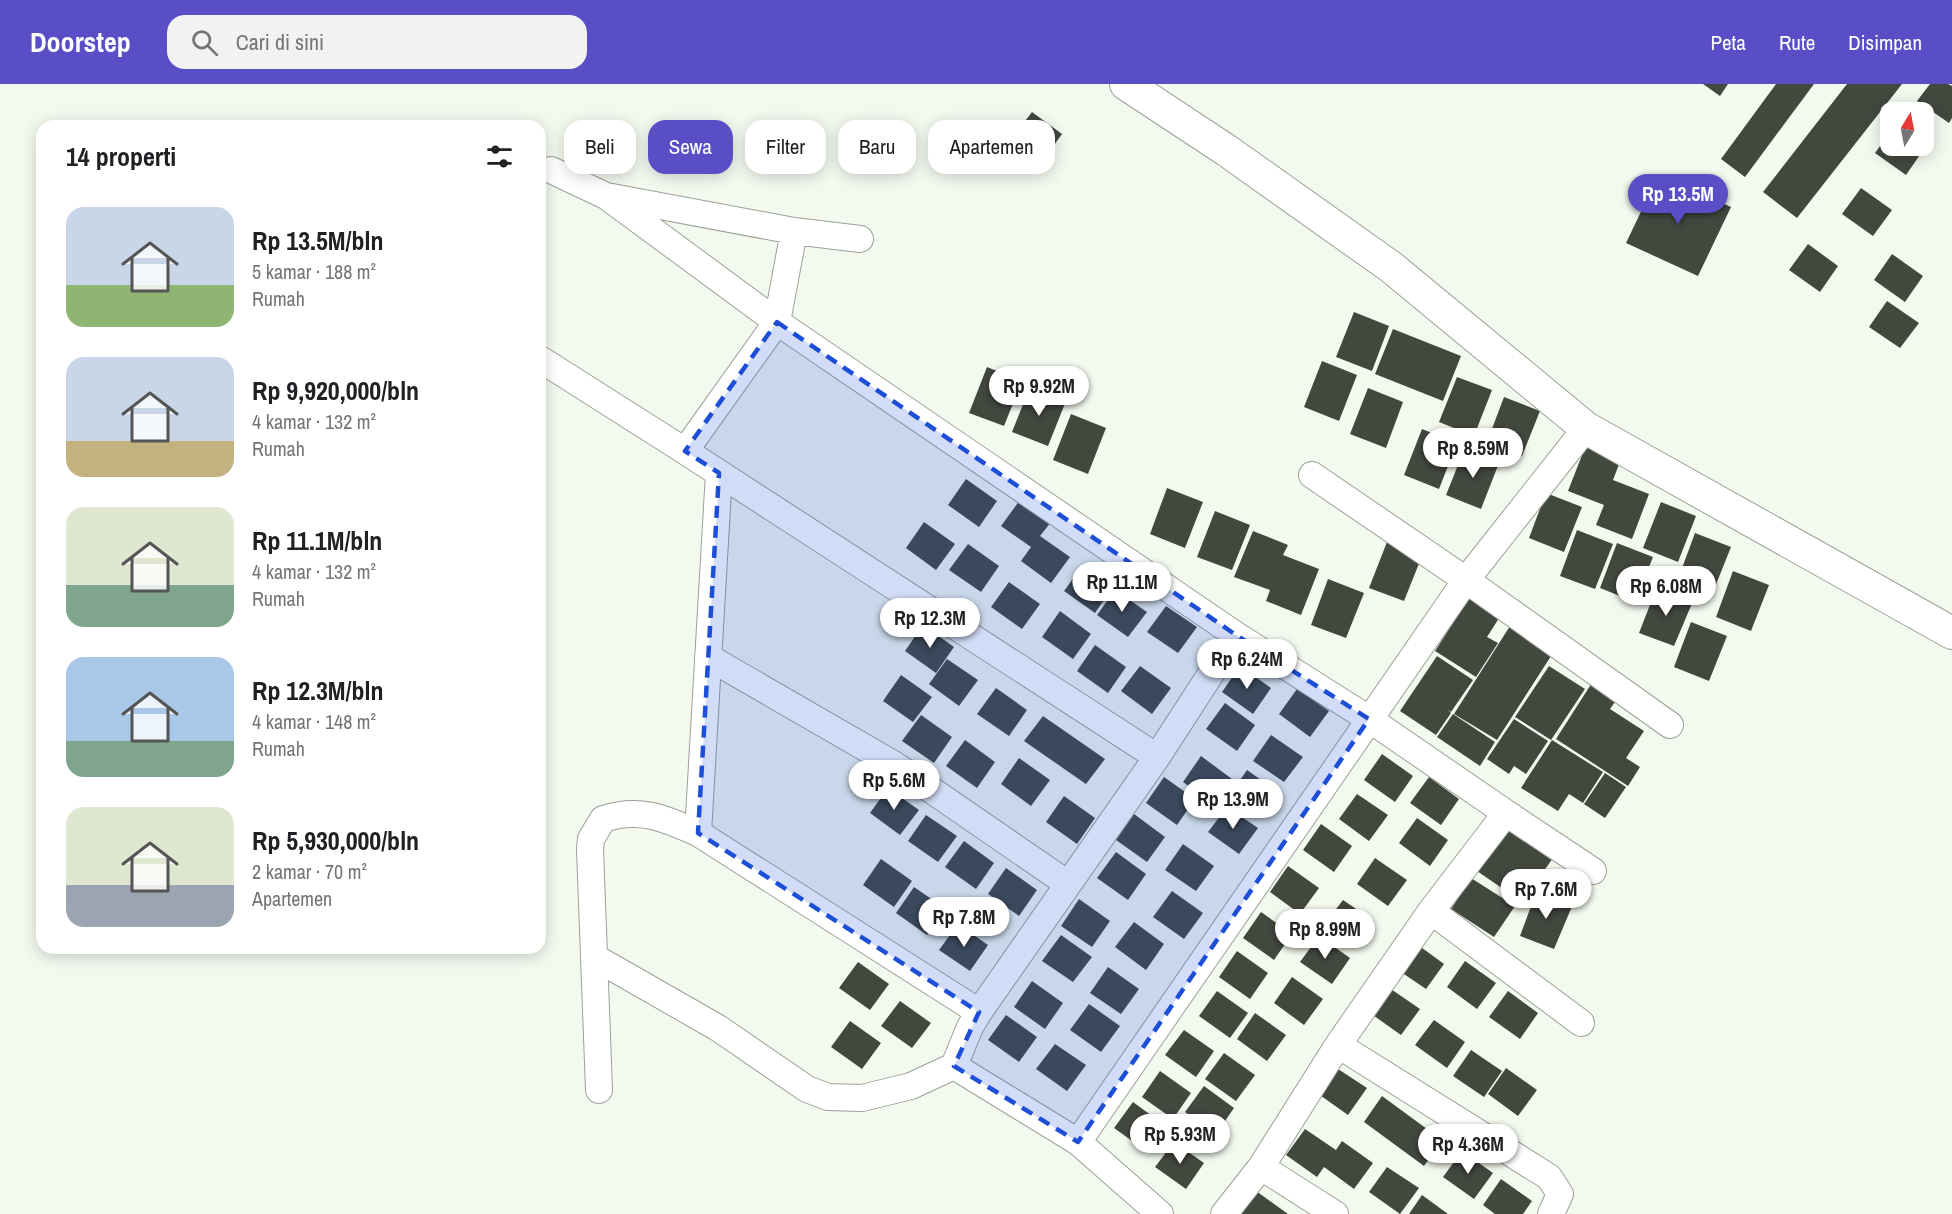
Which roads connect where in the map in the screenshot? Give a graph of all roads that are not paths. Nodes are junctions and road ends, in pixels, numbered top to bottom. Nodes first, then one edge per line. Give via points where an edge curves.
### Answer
1 (1126, 84) edge
2 (551, 170) dead end
3 (606, 196) junction
4 (794, 231) junction
5 (860, 239) dead end
6 (777, 322) junction
7 (546, 363) edge
8 (1586, 428) junction
9 (685, 451) junction
10 (719, 473) junction
11 (1312, 475) dead end
12 (1466, 580) junction
13 (1952, 633) edge
14 (1236, 635) junction
15 (708, 657) junction
16 (1369, 719) junction
17 (1670, 725) dead end
18 (1157, 757) junction
19 (1506, 813) junction
20 (698, 833) junction
21 (1593, 871) dead end
22 (1068, 884) junction
23 (1431, 911) junction
24 (594, 957) junction
25 (979, 1012) junction
26 (1581, 1023) dead end
27 (1338, 1045) junction
28 (954, 1066) junction
29 (600, 1090) dead end
30 (1078, 1142) junction
31 (1262, 1167) junction
32 (1160, 1214) edge
33 (1224, 1214) edge
34 (1335, 1214) edge
35 (1551, 1214) edge

1 - 8 street via 1390,267
2 - 3 street
3 - 4 street
3 - 6 street
4 - 5 street
4 - 6 street
6 - 9 street
6 - 14 street
7 - 9 street
8 - 12 street
8 - 13 street
9 - 10 street
10 - 15 street
10 - 18 street
11 - 12 street
12 - 16 street
12 - 17 street
14 - 16 street
14 - 18 street
15 - 20 street
15 - 22 street via 895,765
16 - 19 street
16 - 30 street
18 - 22 street
19 - 21 street
19 - 23 street
20 - 24 street via 674,822 636,813 603,819 591,839 590,849
20 - 25 street
22 - 25 street
23 - 26 street
23 - 27 street
24 - 28 street via 718,1028 807,1089 828,1097 862,1098 911,1086
24 - 29 street
25 - 28 street
27 - 31 street
27 - 35 street via 1549,1178 1560,1194
28 - 30 street
30 - 32 street
31 - 33 street
31 - 34 street

